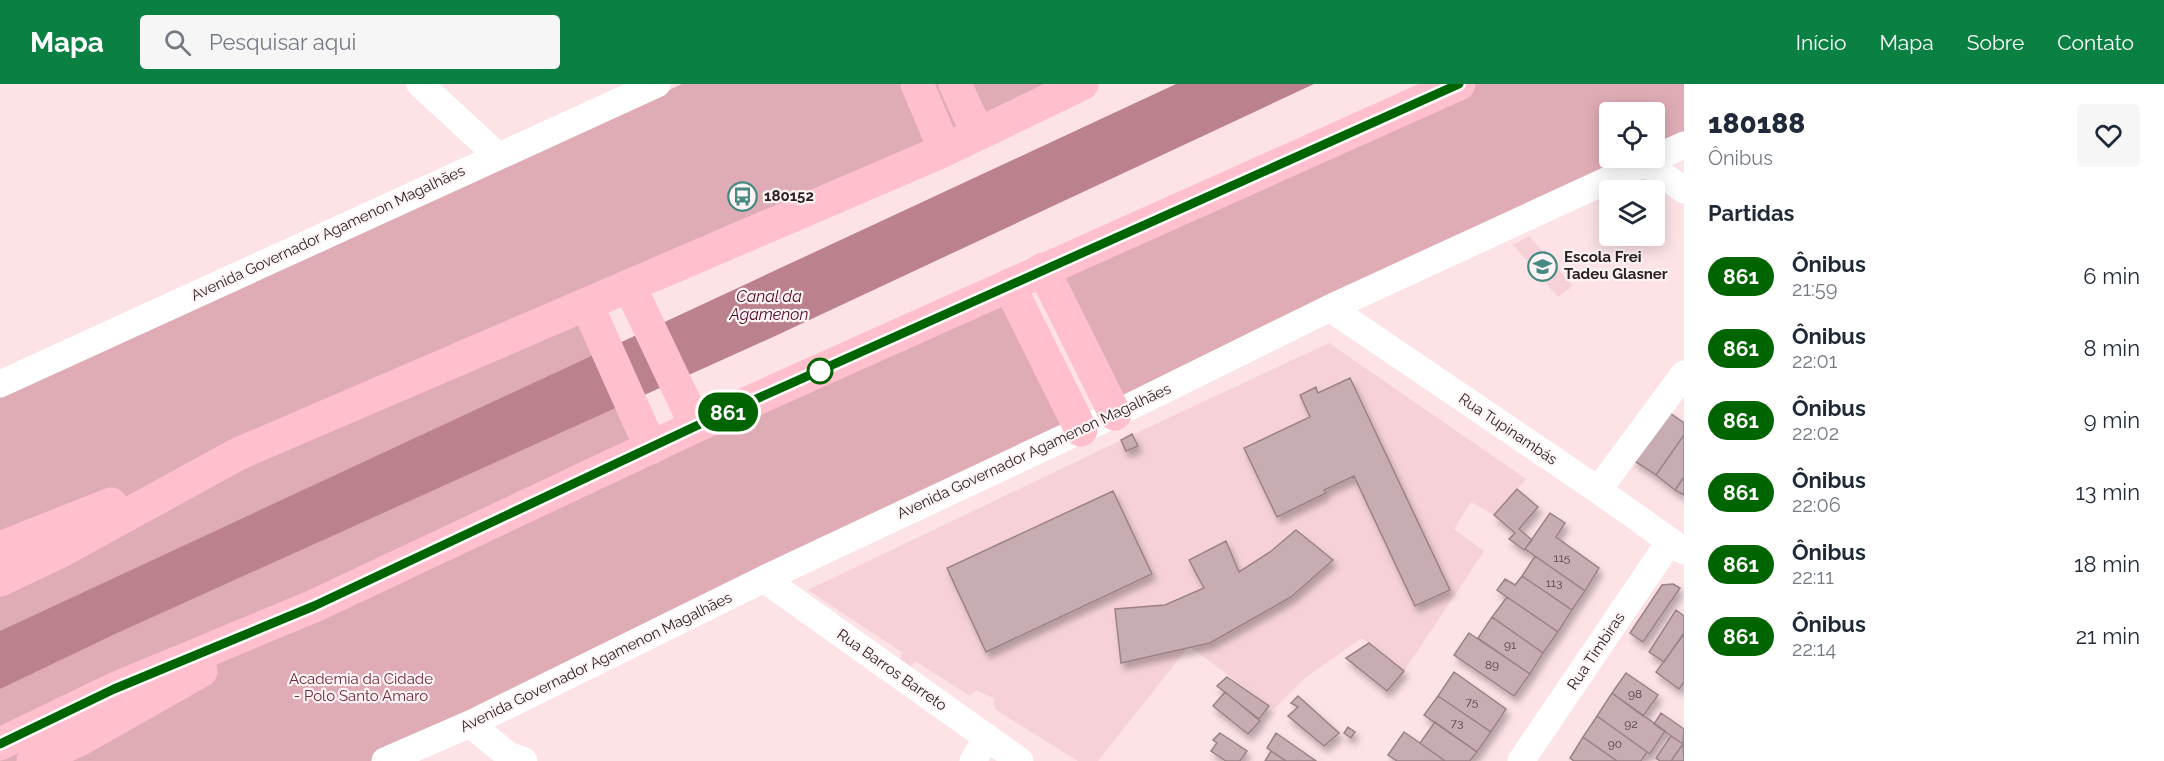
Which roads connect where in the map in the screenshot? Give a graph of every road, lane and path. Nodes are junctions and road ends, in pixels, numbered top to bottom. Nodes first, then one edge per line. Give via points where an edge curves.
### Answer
1 (420, 84) edge
2 (657, 84) edge
3 (917, 84) edge
4 (955, 84) edge
5 (1082, 84) edge
6 (1459, 84) edge
7 (978, 134) junction
8 (1684, 145) edge
9 (945, 150) junction
10 (1665, 154) edge
11 (498, 156) junction
12 (1634, 168) edge
13 (1652, 168) edge
14 (1684, 190) edge
15 (1043, 269) junction
16 (1009, 285) junction
17 (635, 296) junction
18 (1330, 308) junction
19 (592, 314) junction
20 (1684, 374) edge
21 (0, 384) edge
22 (690, 412) junction
23 (1114, 414) junction
24 (1081, 429) junction
25 (645, 434) junction
26 (238, 454) junction
27 (1598, 490) junction
28 (1677, 546) edge
29 (0, 548) edge
30 (764, 579) junction
31 (0, 580) edge
32 (314, 606) junction
33 (470, 724) junction
34 (987, 737) junction
35 (0, 744) edge
36 (33, 761) edge
37 (385, 761) edge
38 (524, 761) edge
39 (973, 761) edge
40 (1020, 761) edge
41 (1521, 761) edge

1 - 11 street
2 - 11 street, Avenida Governador Agamenon Magalhães
3 - 9 highway
4 - 7 highway
5 - 7 highway
6 - 15 highway
7 - 9 highway
8 - 10 street, Avenida Governador Agamenon Magalhães
9 - 17 highway
11 - 21 street, Avenida Governador Agamenon Magalhães
12 - 18 street, Avenida Governador Agamenon Magalhães
13 - 14 street
15 - 16 highway
15 - 23 highway
16 - 22 highway
16 - 24 highway
17 - 19 highway
17 - 22 highway
18 - 23 street, Avenida Governador Agamenon Magalhães
18 - 27 street, Rua Tupinambás
19 - 25 highway
19 - 26 highway
20 - 27 street
22 - 25 highway
23 - 24 street, Avenida Governador Agamenon Magalhães
24 - 30 street, Avenida Governador Agamenon Magalhães
25 - 32 highway
26 - 29 highway
26 - 31 highway
27 - 28 street, Rua Tupinambás
28 - 41 street, Rua Timbiras
30 - 33 street, Avenida Governador Agamenon Magalhães
30 - 34 street, Rua Barros Barreto
32 - 35 highway via 114,689
32 - 36 highway via 81,739
33 - 37 street, Avenida Governador Agamenon Magalhães
33 - 38 street via 508,755
34 - 39 street
34 - 40 street, Rua Barros Barreto

